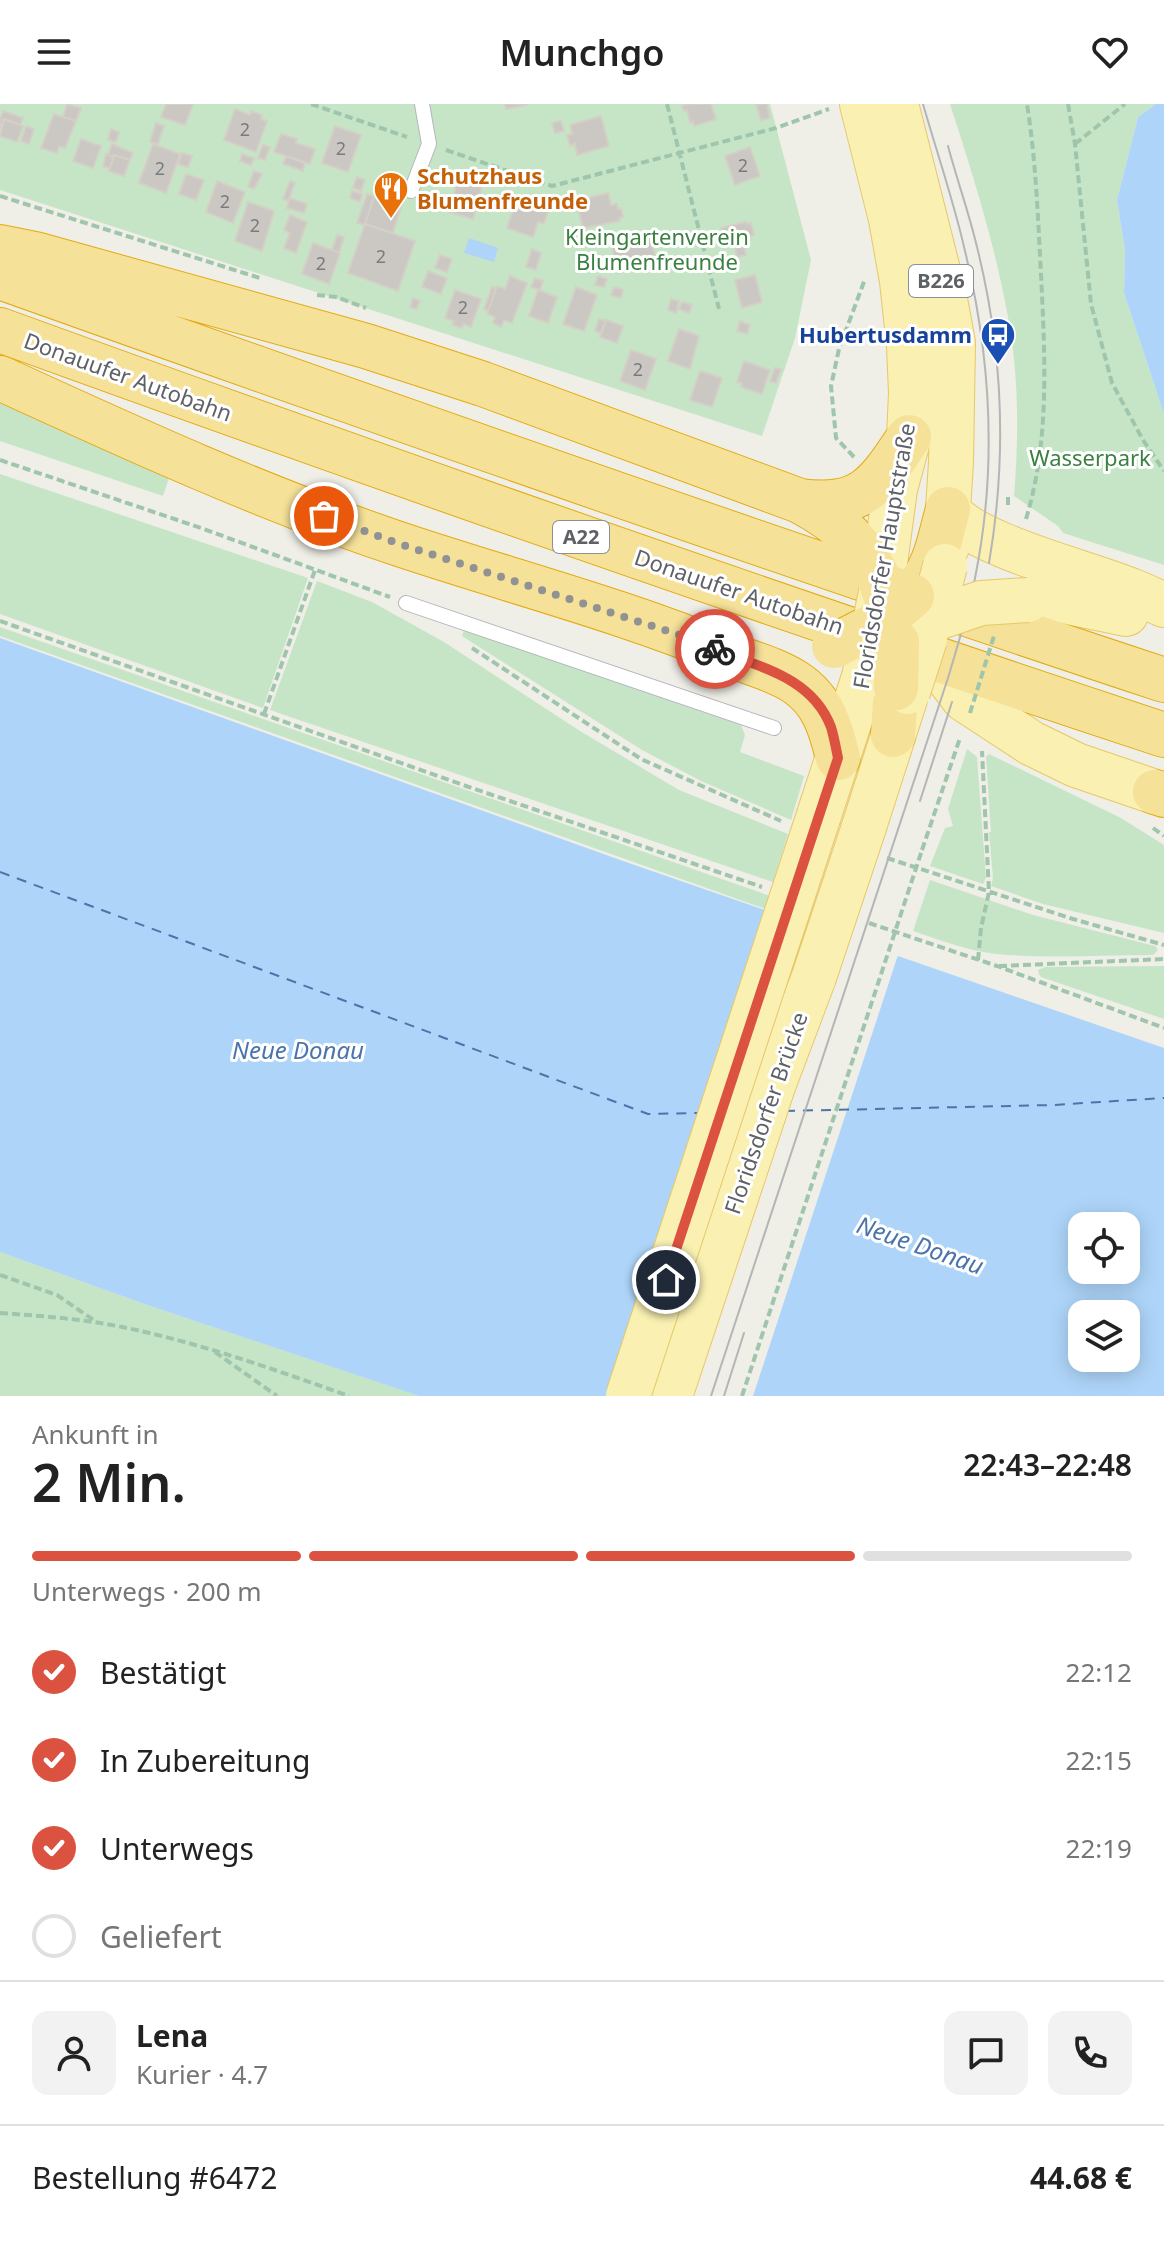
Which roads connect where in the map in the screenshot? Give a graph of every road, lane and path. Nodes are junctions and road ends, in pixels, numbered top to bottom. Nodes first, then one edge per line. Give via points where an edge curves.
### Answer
1 (311, 104) edge
2 (422, 104) edge
3 (667, 104) edge
4 (896, 104) edge
5 (1027, 104) edge
6 (1068, 104) edge
7 (1125, 104) edge
8 (843, 107) edge
9 (429, 144) junction
10 (1075, 144) junction
11 (680, 153) junction
12 (411, 191) dead end
13 (0, 247) edge
14 (0, 277) edge
15 (866, 277) dead end
16 (719, 309) dead end
17 (0, 330) edge
18 (0, 378) edge
19 (909, 437) junction
20 (855, 458) dead end
21 (0, 460) edge
22 (1164, 471) edge
23 (1008, 497) dead end
24 (800, 501) junction
25 (1008, 506) dead end
26 (948, 509) junction
27 (1028, 514) dead end
28 (315, 570) junction
29 (905, 594) junction
30 (1016, 600) junction
31 (406, 603) joint
32 (1164, 605) edge
33 (1164, 620) edge
34 (0, 621) edge
35 (689, 638) junction
36 (467, 645) dead end
37 (1164, 680) edge
38 (932, 706) junction
39 (263, 715) junction
40 (774, 728) dead end
41 (893, 735) joint
42 (1164, 735) edge
43 (838, 758) junction
44 (1159, 794) edge
45 (800, 818) junction
46 (874, 843) junction
47 (767, 888) dead end
48 (989, 892) junction
49 (857, 919) dead end
50 (1164, 945) edge
51 (1164, 959) edge
52 (978, 960) junction
53 (997, 966) junction
54 (1164, 1028) edge
55 (0, 1275) edge
56 (0, 1313) edge
57 (97, 1323) junction
58 (210, 1349) junction
59 (277, 1396) edge
60 (349, 1396) edge
61 (628, 1396) edge
62 (670, 1396) edge
63 (742, 1396) edge

1 - 9 path
2 - 9 lane
3 - 11 path
4 - 26 main road, Floridsdorfer Hauptstraße / B226 via 953,343
5 - 27 path via 1037,197 1046,400
6 - 10 path
7 - 10 path
8 - 11 path
8 - 19 main road, Floridsdorfer Hauptstraße / B226 via 891,219 902,281
9 - 11 path via 552,186
9 - 12 lane
10 - 22 path via 1091,304 1112,383
11 - 16 path
13 - 24 highway via 366,346
14 - 37 highway, A22
15 - 20 path via 831,386 836,438
17 - 42 highway, Donauufer Autobahn / A22 via 420,481
18 - 35 highway via 274,497
19 - 24 highway via 878,482 856,496 833,503
19 - 29 main road, Floridsdorfer Hauptstraße via 915,491
21 - 28 path
23 - 25 path
24 - 29 highway via 831,519
26 - 29 main road, Floridsdorfer Hauptstraße / B226 via 948,543
26 - 32 main road via 965,526 993,540
28 - 31 path
28 - 39 path
29 - 30 main road, bridge via 981,603
29 - 35 highway, bridge via 834,646 788,652
29 - 38 main road, Floridsdorfer Hauptstraße / B226, bridge
29 - 38 main road via 956,691
30 - 33 main road via 1058,600
30 - 38 path, bridge
31 - 40 lane
34 - 39 path
35 - 43 highway via 801,687 823,712
36 - 45 path via 641,759
38 - 41 highway
38 - 43 main road, Floridsdorfer Hauptstraße / B226
38 - 44 main road
38 - 48 path
38 - 63 path, bridge via 922,850
39 - 47 path
41 - 46 main road
43 - 45 main road, Floridsdorfer Hauptstraße / B226
45 - 61 main road, Floridsdorfer Brücke / B226, bridge
46 - 48 path
46 - 62 main road, Floridsdorfer Brücke, bridge via 773,1086
48 - 50 path
48 - 52 path
49 - 52 path
51 - 53 path
52 - 53 path
53 - 54 path
55 - 57 path via 57,1295
56 - 57 path
57 - 58 path
58 - 59 path
58 - 60 path

